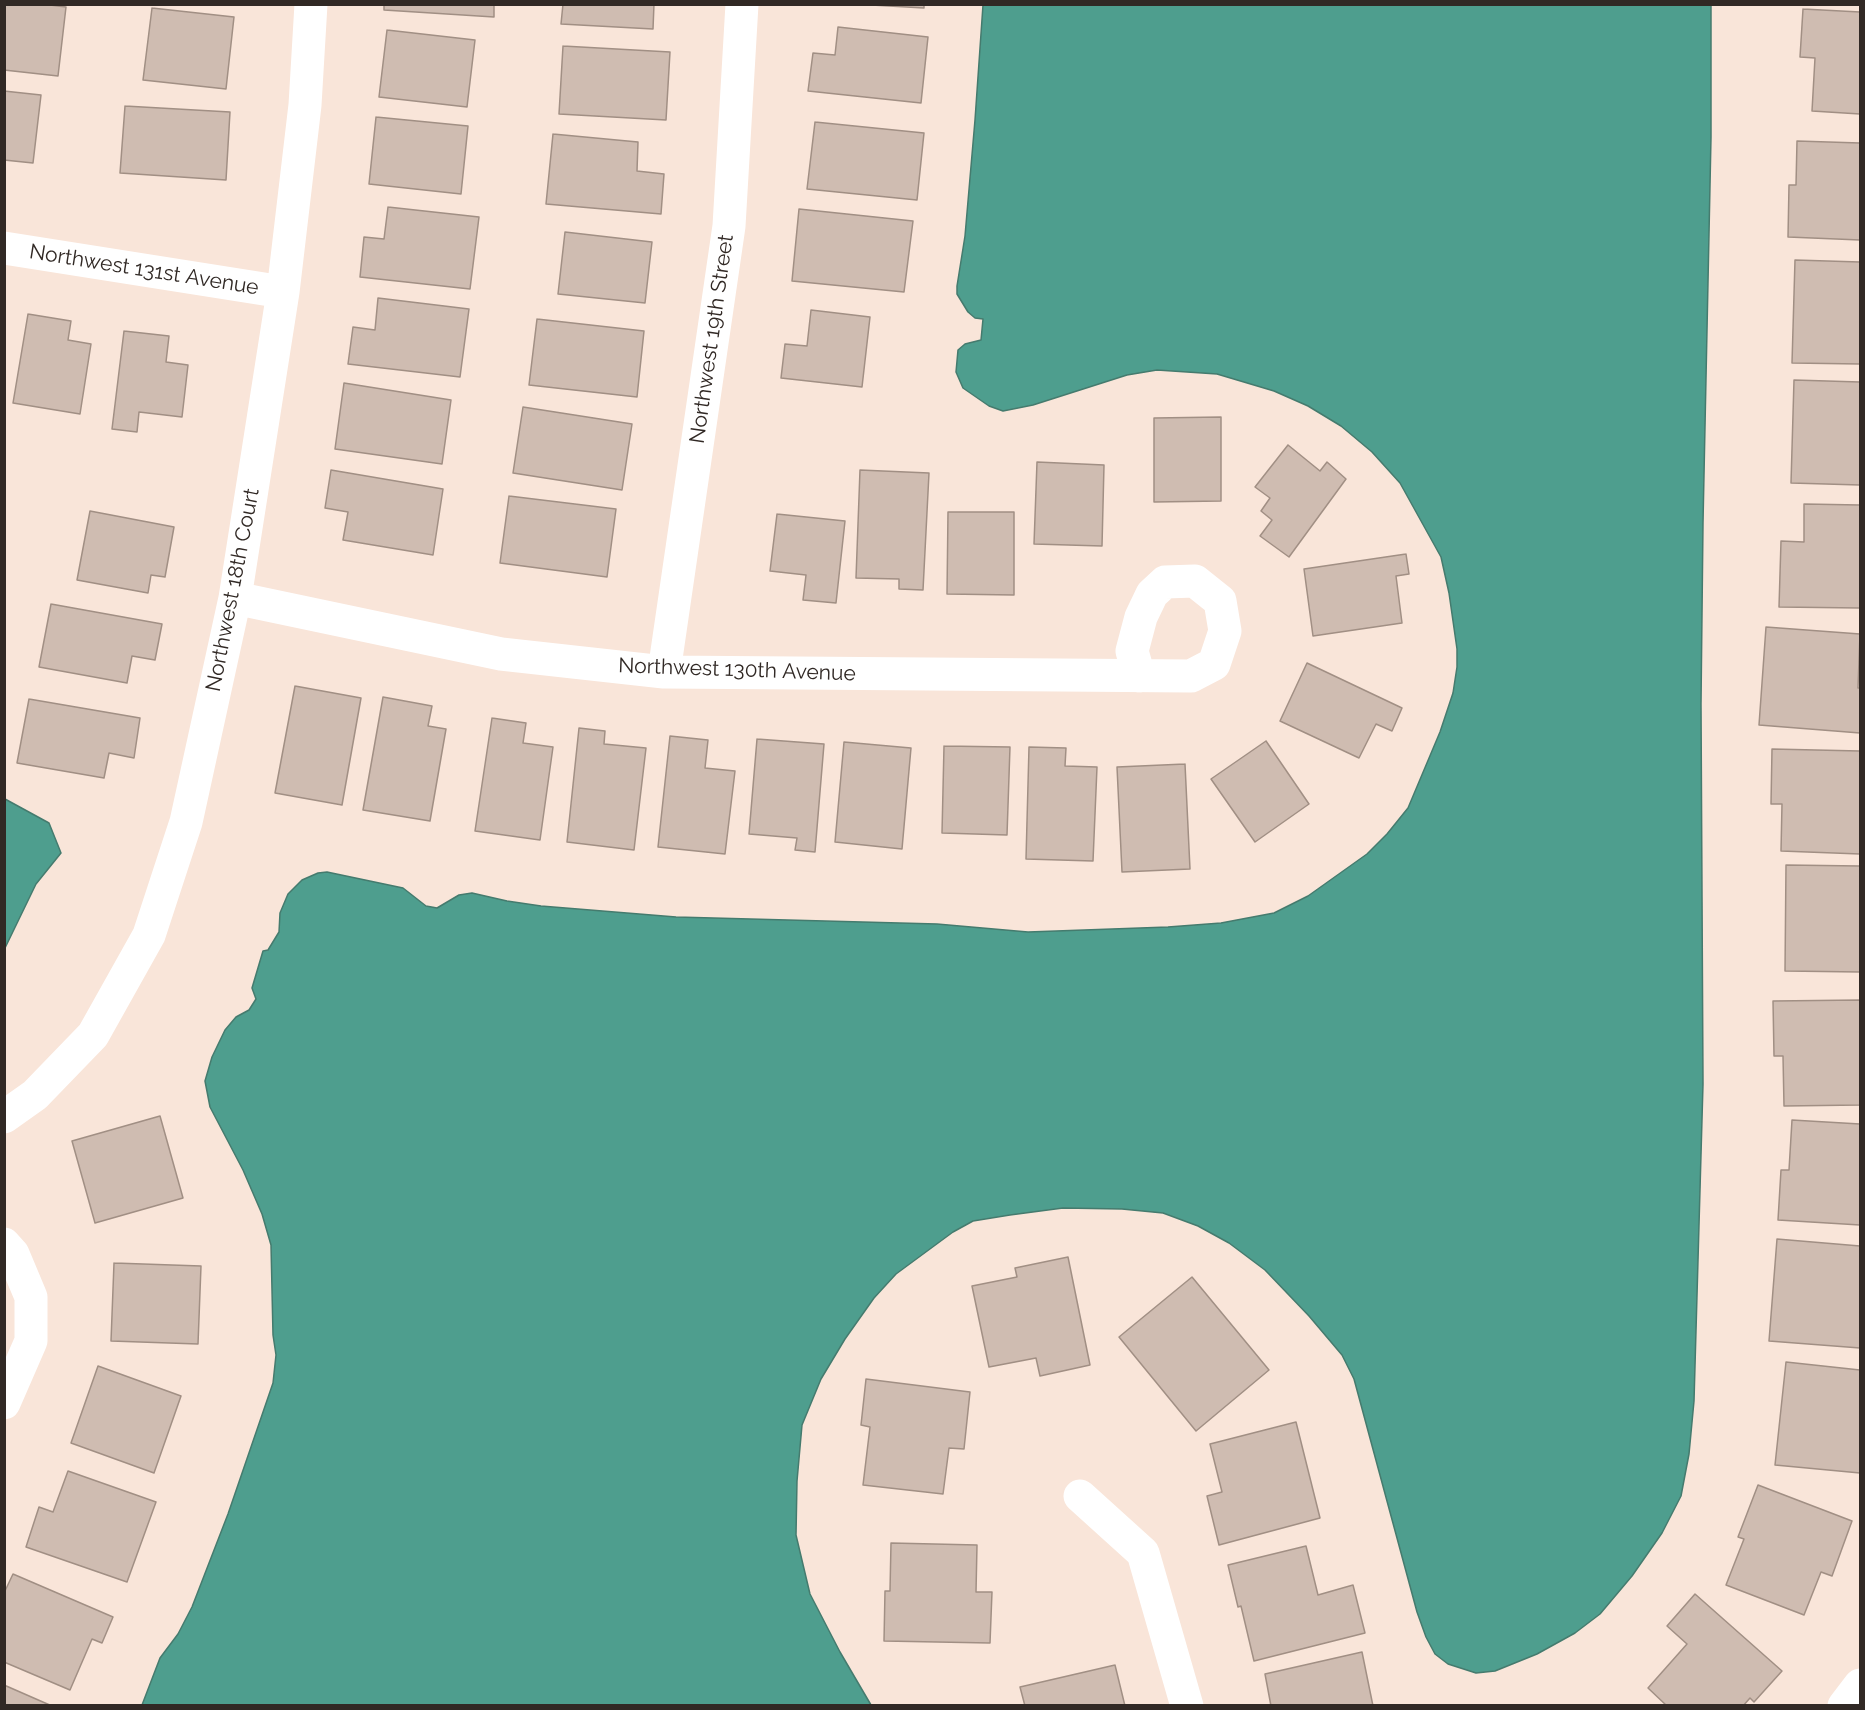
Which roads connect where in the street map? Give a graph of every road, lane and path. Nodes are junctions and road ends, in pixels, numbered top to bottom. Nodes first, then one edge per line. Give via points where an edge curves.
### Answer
1 (311, 4) edge
2 (742, 4) edge
3 (4, 248) edge
4 (283, 292) junction
5 (235, 598) junction
6 (664, 672) junction
7 (1139, 676) dead end
8 (4, 1117) edge
9 (4, 1244) edge
10 (4, 1403) edge
11 (1080, 1496) dead end
12 (1860, 1685) edge
13 (1187, 1706) edge
14 (1844, 1706) edge

1 - 4 street, Northwest 18th Court via 305,105
2 - 6 street, Northwest 19th Street via 729,226
3 - 4 street, Northwest 131st Avenue
4 - 5 street, Northwest 18th Court
5 - 6 street, Northwest 130th Avenue via 501,654
5 - 8 street, Northwest 18th Court via 186,822 149,935 93,1035 35,1095
6 - 7 street, Northwest 130th Avenue
9 - 10 street via 13,1254 31,1297 32,1341
11 - 13 street via 1143,1553
12 - 14 street

